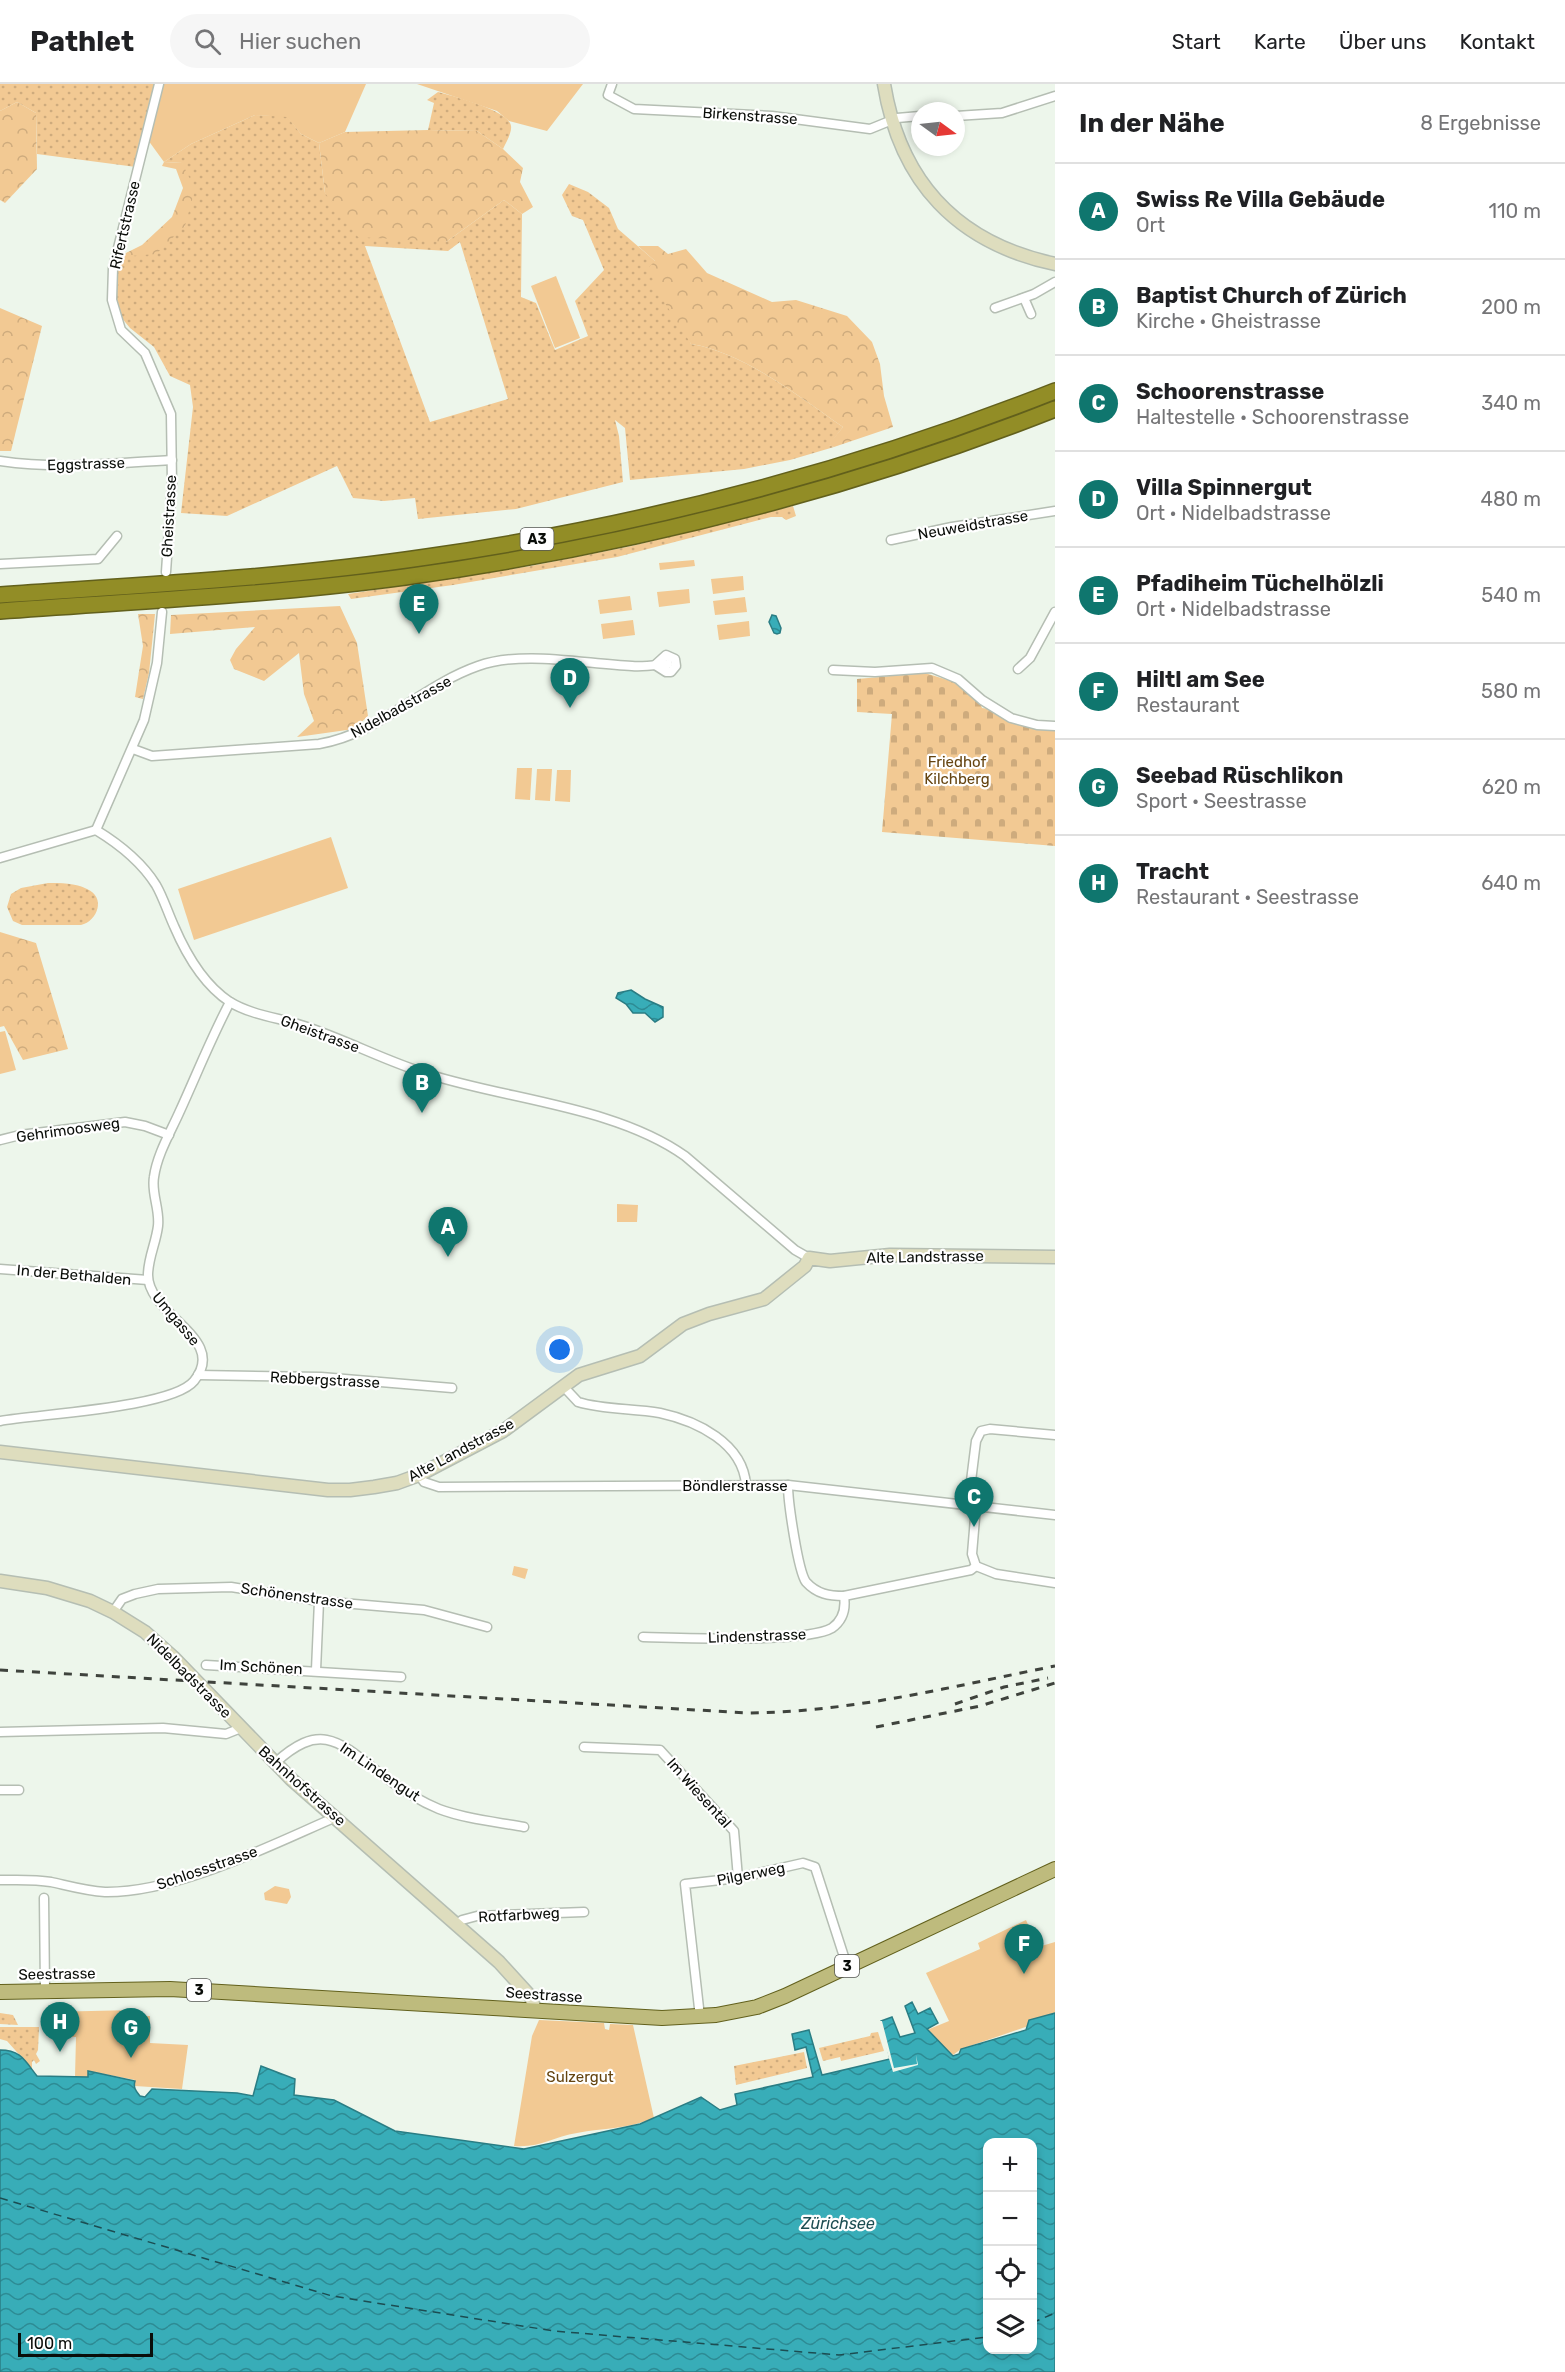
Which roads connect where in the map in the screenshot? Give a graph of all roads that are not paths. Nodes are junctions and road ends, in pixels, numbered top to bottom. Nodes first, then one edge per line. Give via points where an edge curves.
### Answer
1 (159, 84) edge
2 (612, 84) edge
3 (884, 84) edge
4 (1055, 96) edge
5 (965, 115) edge
6 (911, 117) edge
7 (892, 119) junction
8 (1055, 264) edge
9 (1055, 282) edge
10 (1024, 298) junction
11 (995, 308) dead end
12 (1031, 314) dead end
13 (1055, 392) edge
14 (1055, 409) edge
15 (172, 460) junction
16 (0, 461) edge
17 (1055, 511) edge
18 (117, 536) dead end
19 (891, 540) dead end
20 (0, 564) edge
21 (166, 572) dead end
22 (0, 595) edge
23 (0, 611) edge
24 (162, 612) dead end
25 (1055, 612) edge
26 (668, 664) dead end
27 (1018, 669) dead end
28 (833, 670) dead end
29 (1055, 726) edge
30 (133, 749) junction
31 (96, 830) junction
32 (0, 858) edge
33 (230, 1002) junction
34 (169, 1135) junction
35 (0, 1140) edge
36 (1055, 1257) edge
37 (809, 1258) junction
38 (0, 1269) edge
39 (148, 1281) junction
40 (198, 1375) junction
41 (563, 1386) junction
42 (452, 1388) dead end
43 (0, 1421) edge
44 (1055, 1435) edge
45 (0, 1452) edge
46 (419, 1475) junction
47 (746, 1485) junction
48 (788, 1485) junction
49 (972, 1506) junction
50 (1055, 1515) edge
51 (976, 1566) junction
52 (0, 1581) edge
53 (1055, 1583) edge
54 (844, 1596) junction
55 (320, 1601) junction
56 (113, 1612) junction
57 (488, 1627) dead end
58 (643, 1637) dead end
59 (206, 1665) dead end
60 (316, 1670) junction
61 (401, 1677) dead end
62 (241, 1728) junction
63 (0, 1732) edge
64 (584, 1747) dead end
65 (275, 1763) junction
66 (0, 1790) edge
67 (19, 1790) dead end
68 (336, 1817) junction
69 (524, 1827) dead end
70 (1055, 1869) edge
71 (738, 1878) junction
72 (0, 1881) edge
73 (44, 1898) dead end
74 (584, 1912) dead end
75 (456, 1925) junction
76 (847, 1966) junction
77 (45, 1990) junction
78 (0, 1992) edge
79 (535, 2010) junction
80 (700, 2017) junction

1 - 15 street, Rifertstrasse via 116,254 112,300 121,330 145,353 171,414
2 - 7 street, Birkenstrasse via 608,95 634,109 772,117 870,129
3 - 7 street
4 - 5 street via 1002,113
6 - 7 street, Birkenstrasse
7 - 8 street via 914,171 933,198 958,222 1008,249
9 - 10 street
10 - 11 street
10 - 12 street
13 - 22 highway, A3 via 812,474 554,536 424,558 300,573
14 - 23 highway, A3 via 927,455 796,495 548,553 321,587
15 - 16 street, Eggstrasse via 103,466 33,466
15 - 21 street, Gheistrasse
17 - 19 street, Neuweidstrasse
18 - 20 street via 98,559
24 - 30 street via 152,691
25 - 27 street via 1030,658
26 - 30 street, Nidelbadstrasse via 500,661 456,676 339,741 152,756
28 - 29 street via 932,668 958,679 1011,718
30 - 31 street
31 - 32 street
31 - 33 street, Gheistrasse via 116,842 146,871 184,949
33 - 34 street, Umgasse
33 - 37 street, Gheistrasse via 430,1075 643,1131 685,1156
34 - 35 street, Gehrimoosweg via 125,1122
34 - 39 street, Umgasse via 153,1179 159,1218
36 - 37 street, Alte Landstrasse via 890,1255 830,1261
37 - 41 street, Alte Landstrasse via 805,1266 764,1299 683,1324 640,1356 579,1375
38 - 39 street, In der Bethalden
39 - 40 street, Umgasse via 161,1306 196,1340 202,1359
40 - 42 street, Rebbergstrasse via 321,1377
40 - 43 street via 183,1389 157,1397 92,1410
41 - 46 street, Alte Landstrasse via 503,1431
41 - 47 street via 584,1404 659,1413 704,1429 729,1446 746,1473
44 - 49 street via 981,1431 976,1441
45 - 46 street, Alte Landstrasse via 328,1490 374,1487
46 - 47 street, Böndlerstrasse via 424,1482 439,1487
47 - 48 street, Böndlerstrasse
48 - 49 street, Böndlerstrasse
48 - 54 street via 804,1580 829,1596
49 - 50 street, Böndlerstrasse
49 - 51 street via 972,1554
51 - 53 street via 996,1574
51 - 54 street
52 - 56 street, Nidelbadstrasse via 47,1588
54 - 58 street, Lindenstrasse via 842,1618 834,1627 812,1635
55 - 56 street, Schönenstrasse via 231,1587 158,1589 122,1599
55 - 57 street, Schönenstrasse via 424,1610
55 - 60 street, Im Schönen
56 - 62 street, Nidelbadstrasse via 146,1632
59 - 60 street, Im Schönen
60 - 61 street, Im Schönen
62 - 63 street via 226,1734 163,1728
62 - 65 street, Bahnhofstrasse
64 - 71 street, Im Wiesental via 660,1750 734,1831
65 - 68 street, Bahnhofstrasse
65 - 69 street, Im Lindengut via 309,1741 329,1740 349,1748 412,1796 441,1810
66 - 67 street
68 - 72 street, Schlossstrasse via 247,1855 149,1888 105,1892 48,1882
68 - 75 street, Bahnhofstrasse
70 - 76 main road, Seestrasse / 3
71 - 76 street, Pilgerweg via 803,1863 815,1867
71 - 80 street, Pilgerweg via 685,1884
73 - 77 street
74 - 75 street, Rotfarbweg via 477,1916
75 - 79 street, Bahnhofstrasse via 516,1979 531,1997
76 - 80 main road, Seestrasse / 3 via 757,2007
77 - 78 main road, Seestrasse / 3
77 - 79 main road, Seestrasse / 3 via 170,1989
79 - 80 main road, Seestrasse / 3

